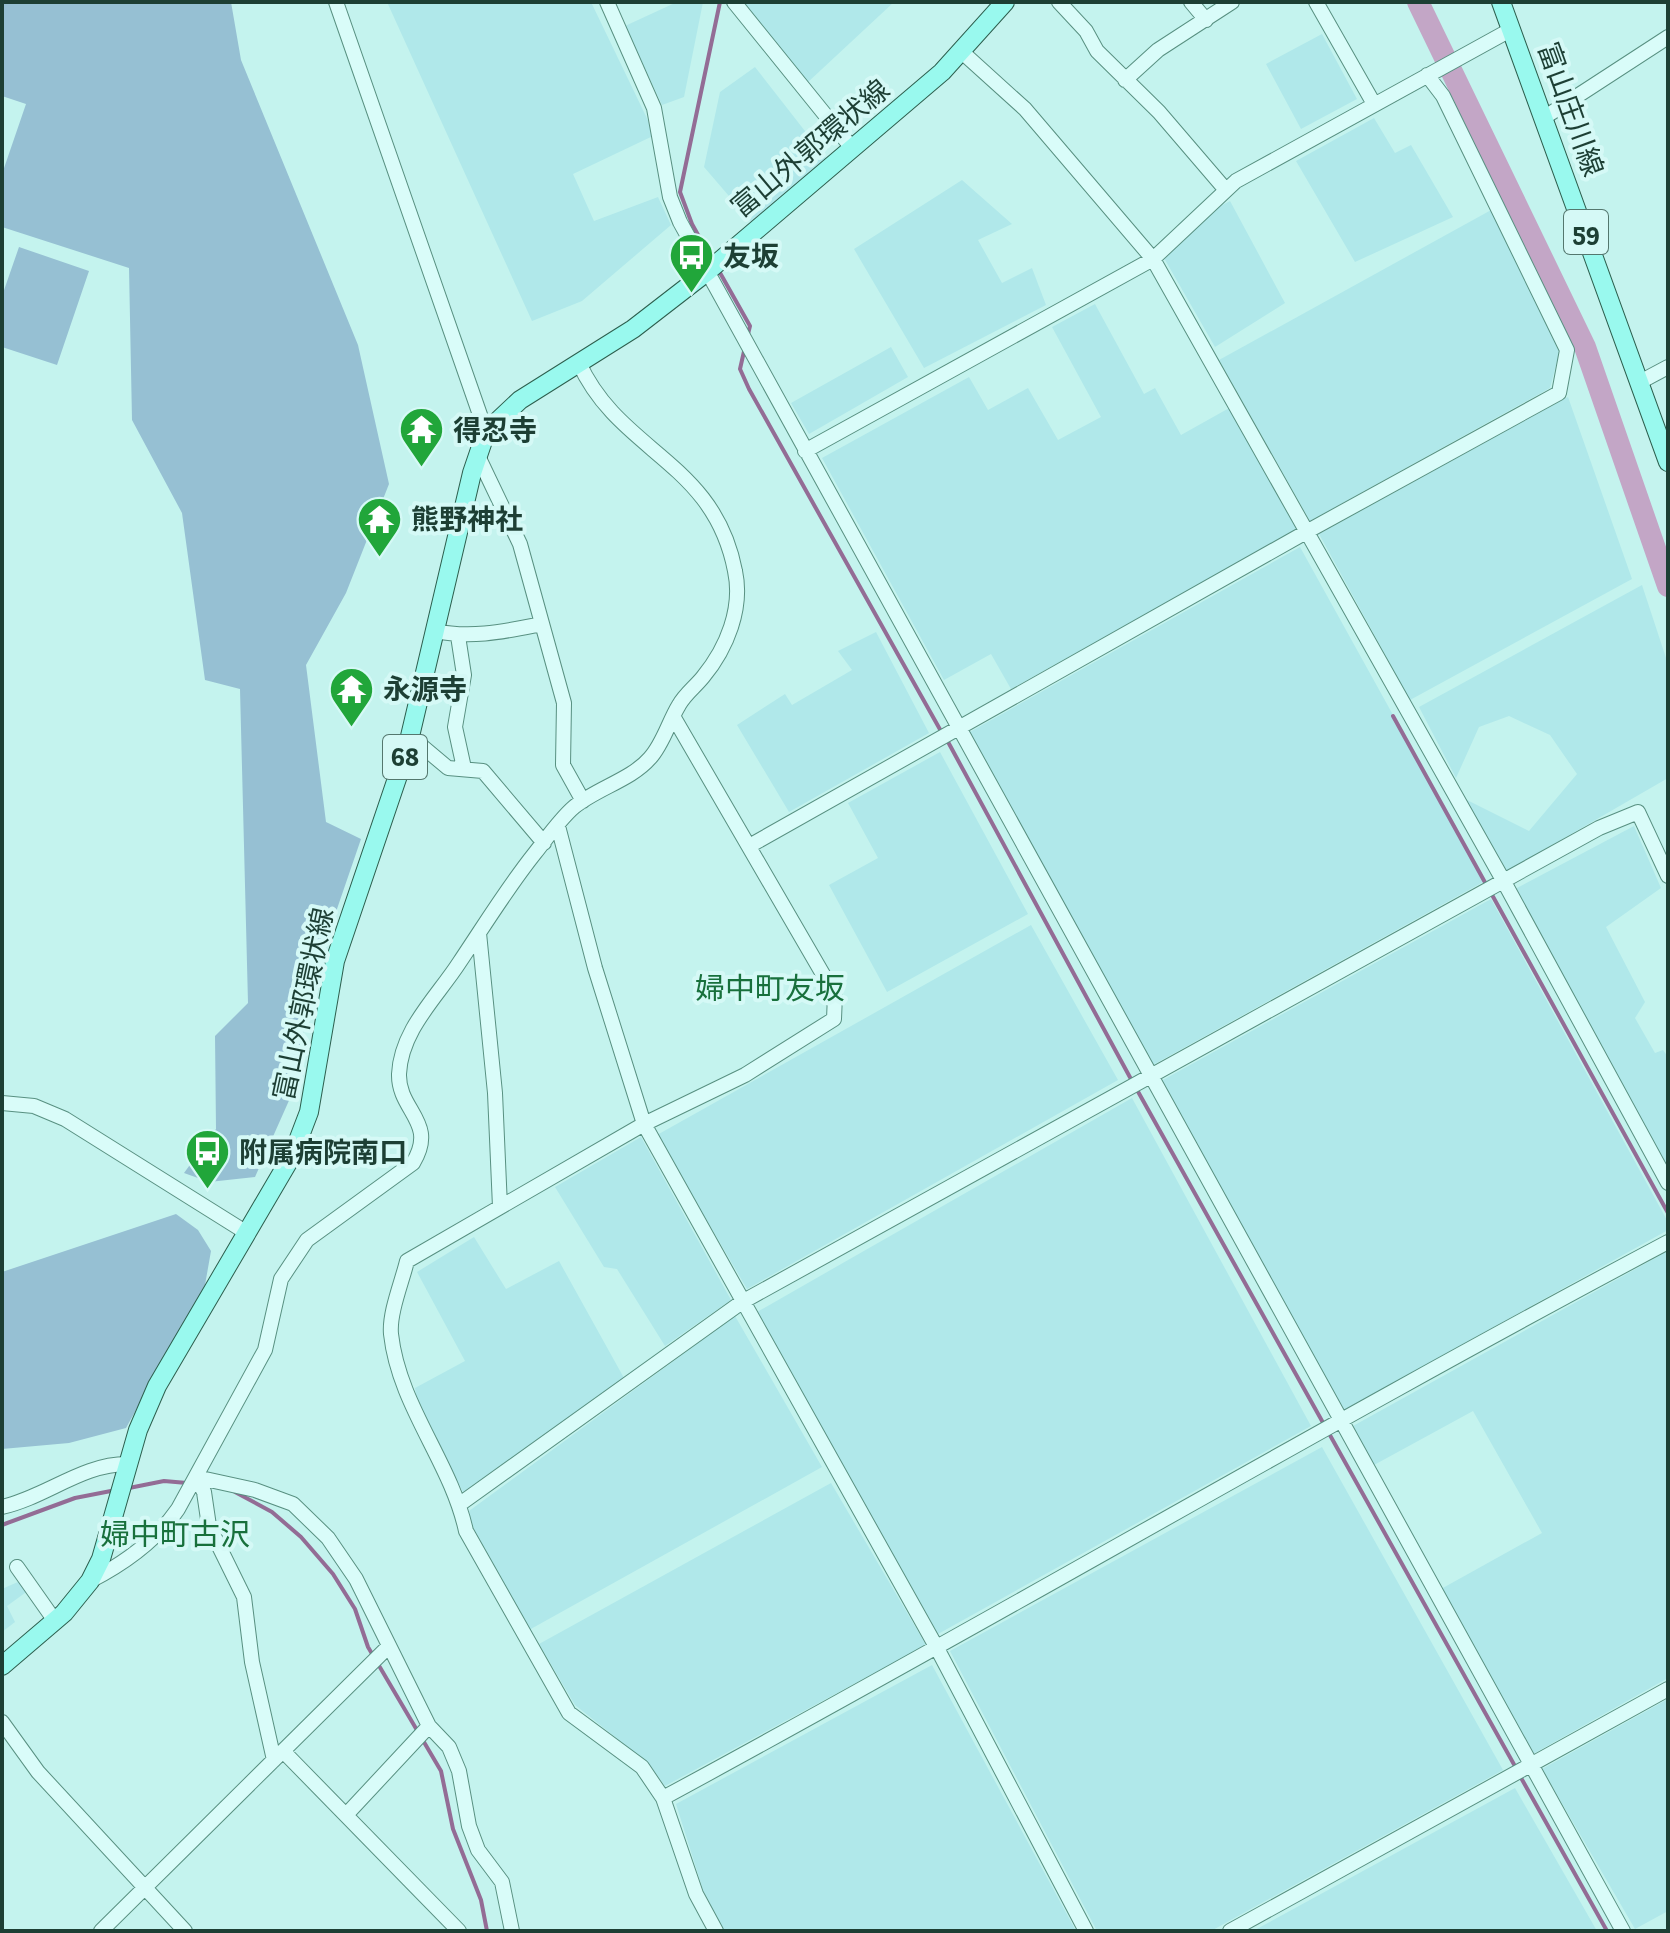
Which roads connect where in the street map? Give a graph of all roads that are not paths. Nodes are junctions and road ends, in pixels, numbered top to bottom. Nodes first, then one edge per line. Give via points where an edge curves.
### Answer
1 (336, 2) edge
2 (607, 2) edge
3 (734, 2) edge
4 (1005, 2) edge
5 (1059, 2) edge
6 (1191, 2) edge
7 (1232, 2) edge
8 (1316, 2) edge
9 (1501, 2) edge
10 (1206, 20) junction
11 (1512, 29) junction
12 (1668, 37) edge
13 (962, 52) junction
14 (1431, 73) junction
15 (1125, 80) junction
16 (1374, 104) junction
17 (1545, 117) junction
18 (852, 148) junction
19 (1225, 189) junction
20 (1153, 259) junction
21 (708, 271) junction
22 (579, 363) junction
23 (1668, 367) edge
24 (1638, 383) junction
25 (486, 432) junction
26 (805, 451) junction
27 (477, 454) junction
28 (1668, 462) edge
29 (1308, 531) junction
30 (542, 624) junction
31 (435, 631) junction
32 (458, 636) junction
33 (673, 716) junction
34 (957, 727) junction
35 (410, 736) junction
36 (464, 768) junction
37 (583, 801) junction
38 (558, 826) junction
39 (544, 843) junction
40 (751, 845) junction
41 (1668, 876) edge
42 (1503, 880) junction
43 (479, 933) junction
44 (1150, 1075) junction
45 (2, 1103) edge
46 (644, 1124) junction
47 (1668, 1183) edge
48 (500, 1207) junction
49 (247, 1233) junction
50 (1668, 1242) edge
51 (742, 1302) junction
52 (1340, 1421) junction
53 (127, 1464) junction
54 (196, 1477) junction
55 (460, 1504) junction
56 (2, 1507) edge
57 (17, 1567) dead end
58 (90, 1581) junction
59 (55, 1621) junction
60 (387, 1648) junction
61 (938, 1650) junction
62 (2, 1666) edge
63 (1668, 1689) edge
64 (2, 1722) edge
65 (429, 1726) junction
66 (278, 1756) junction
67 (1530, 1766) junction
68 (663, 1798) junction
69 (346, 1815) junction
70 (144, 1889) junction
71 (101, 1931) edge
72 (185, 1931) edge
73 (459, 1931) edge
74 (512, 1931) edge
75 (716, 1931) edge
76 (1086, 1931) edge
77 (1230, 1931) edge
78 (1623, 1931) edge

1 - 25 street
2 - 21 street via 654,108 670,197
3 - 18 street
4 - 13 main road, 富山外郭環状線 / 68
5 - 15 street
6 - 10 street
7 - 10 street
8 - 16 street
9 - 11 main road, 富山庄川線 / 59
10 - 15 street via 1158,50
11 - 14 street
11 - 17 main road, 富山庄川線 / 59
12 - 17 street
13 - 18 main road, 富山外郭環状線 / 68
13 - 20 street via 1025,109
14 - 16 street
14 - 29 street via 1567,350 1559,393
15 - 19 street
16 - 19 street
17 - 24 main road, 富山庄川線 / 59
18 - 21 main road, 富山外郭環状線 / 68
19 - 20 street
20 - 26 street
20 - 29 street
21 - 22 main road, 富山外郭環状線 / 68
21 - 26 street
22 - 25 main road, 富山外郭環状線 / 68 via 520,400
22 - 33 street via 591,390 611,414 699,490 728,540 739,601 711,666
23 - 24 street
24 - 28 main road, 富山庄川線 / 59
25 - 27 main road, 富山外郭環状線 / 68
26 - 34 street
27 - 30 street via 520,544
27 - 31 main road, 富山外郭環状線 / 68
29 - 34 street
29 - 42 street
30 - 32 street
30 - 37 street via 564,703 563,765
31 - 32 street
31 - 35 main road, 富山外郭環状線 / 68
32 - 36 street via 464,675 455,727
33 - 37 street via 652,756
33 - 40 street
34 - 40 street
34 - 44 street
35 - 36 street via 448,768
35 - 49 main road, 富山外郭環状線 / 68 via 335,961 309,1112 293,1154
36 - 39 street via 490,777
37 - 38 street
38 - 39 street
38 - 46 street
39 - 43 street
40 - 46 street via 835,995 834,1019 745,1075
41 - 42 street via 1638,812
42 - 44 street
42 - 47 street
43 - 48 street
43 - 54 street via 404,1048 399,1076 421,1128 423,1147 413,1163 307,1240 281,1279 265,1350
44 - 51 street
44 - 52 street
45 - 49 street via 34,1106 65,1119
46 - 48 street
46 - 51 street
48 - 55 street via 407,1261 391,1332 411,1408
49 - 53 main road, 富山外郭環状線 / 68 via 157,1386
50 - 52 street
51 - 55 street
51 - 61 street
52 - 61 street
52 - 67 street
53 - 56 street via 93,1469 54,1490
53 - 58 main road, 富山外郭環状線 / 68
54 - 58 street via 161,1532
54 - 60 street via 293,1504 328,1538 356,1579
54 - 66 street via 209,1526 244,1597 252,1662
55 - 68 street via 466,1531 569,1713 642,1767
57 - 59 street
58 - 59 main road, 富山外郭環状線 / 68
59 - 62 main road, 富山外郭環状線 / 68
60 - 65 street
60 - 66 street
61 - 68 street
61 - 76 street
63 - 67 street
64 - 70 street via 38,1772
65 - 69 street
65 - 74 street via 449,1747 459,1771 469,1826 478,1850 502,1882
66 - 69 street
66 - 70 street
67 - 77 street
67 - 78 street
68 - 75 street via 696,1894
69 - 73 street
70 - 71 street
70 - 72 street

